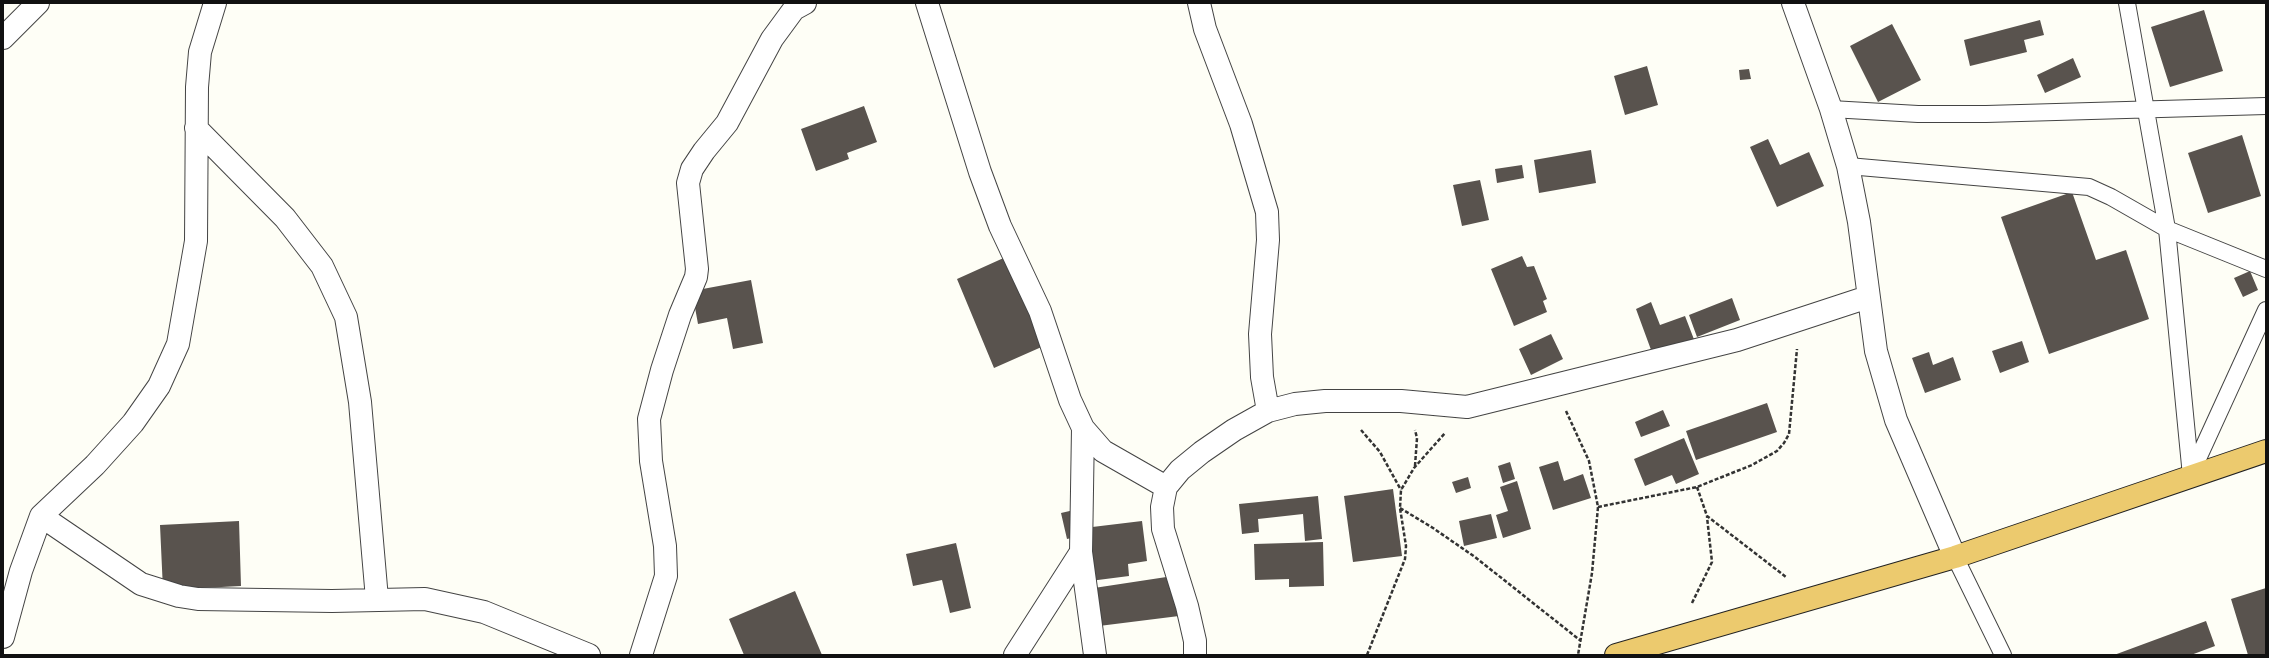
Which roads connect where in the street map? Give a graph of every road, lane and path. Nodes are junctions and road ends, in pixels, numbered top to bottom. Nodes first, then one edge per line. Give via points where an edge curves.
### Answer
1 (38, 3) edge
2 (215, 3) edge
3 (927, 3) edge
4 (1199, 3) edge
5 (1793, 3) edge
6 (2127, 3) edge
7 (798, 5) edge
8 (3, 38) edge
9 (2266, 106) edge
10 (2146, 108) junction
11 (1831, 109) junction
12 (196, 128) junction
13 (1848, 166) junction
14 (2166, 229) junction
15 (2266, 269) edge
16 (1868, 296) junction
17 (2266, 310) edge
18 (1800, 321) junction
19 (1553, 386) junction
20 (1324, 401) junction
21 (1401, 401) junction
22 (1467, 407) junction
23 (1268, 411) junction
24 (1084, 428) junction
25 (2266, 451) edge
26 (1414, 468) junction
27 (2191, 476) junction
28 (1166, 487) junction
29 (1697, 487) junction
30 (1402, 490) junction
31 (1598, 507) junction
32 (1400, 508) junction
33 (41, 516) junction
34 (1707, 516) junction
35 (1081, 552) junction
36 (1955, 556) junction
37 (12, 574) edge
38 (1813, 598) junction
39 (377, 599) junction
40 (648, 634) junction
41 (3, 637) edge
42 (1675, 638) junction
43 (1581, 641) junction
44 (588, 655) edge
45 (641, 655) edge
46 (659, 655) edge
47 (1015, 655) edge
48 (1095, 655) edge
49 (1196, 655) edge
50 (1367, 655) edge
51 (1578, 655) edge
52 (1616, 655) edge
53 (2003, 655) edge

1 - 8 street
2 - 12 street via 200,52
3 - 24 street via 1000,226 1040,311 1070,400
4 - 23 street via 1205,29 1241,124 1267,212 1268,240 1260,334 1262,377
5 - 11 street
6 - 10 lane
7 - 40 street via 772,39 728,123 692,170 688,183 696,277 673,336 649,419 651,461 665,546 666,576
9 - 10 lane
10 - 11 lane via 2070,113 1925,114
10 - 14 lane
11 - 13 street
12 - 33 street via 196,241 178,344 159,386 133,423 95,465
12 - 39 street via 285,218 322,266 346,317 360,402
13 - 14 lane via 2089,187
13 - 16 street via 1859,222
14 - 15 lane
14 - 27 lane
16 - 18 street
16 - 36 street via 1876,350 1896,420
17 - 27 lane
18 - 19 street via 1666,359
18 - 29 path via 1792,416 1789,434 1784,443 1777,451 1752,465
19 - 22 street
19 - 31 path via 1589,461
20 - 21 street
20 - 23 street via 1295,404
20 - 30 path via 1356,426 1380,452
21 - 22 street
21 - 26 path via 1418,438
22 - 26 path
23 - 28 street via 1202,452 1180,470
24 - 28 street via 1103,451
24 - 35 street
25 - 27 highway
26 - 30 path
27 - 36 highway
28 - 49 street via 1162,507 1163,529 1187,606
29 - 31 path
29 - 34 path
30 - 32 path
31 - 43 path via 1592,573
32 - 43 path via 1475,557
32 - 50 path via 1406,546 1405,559
33 - 37 street
33 - 39 street via 140,584 179,596 198,599
34 - 38 path
34 - 42 path via 1712,562
35 - 47 street via 1028,631
35 - 48 street
36 - 38 highway
36 - 53 lane
37 - 41 street
38 - 42 highway
39 - 44 street via 425,599 484,612
40 - 45 street
40 - 46 street
42 - 52 highway
43 - 51 path

